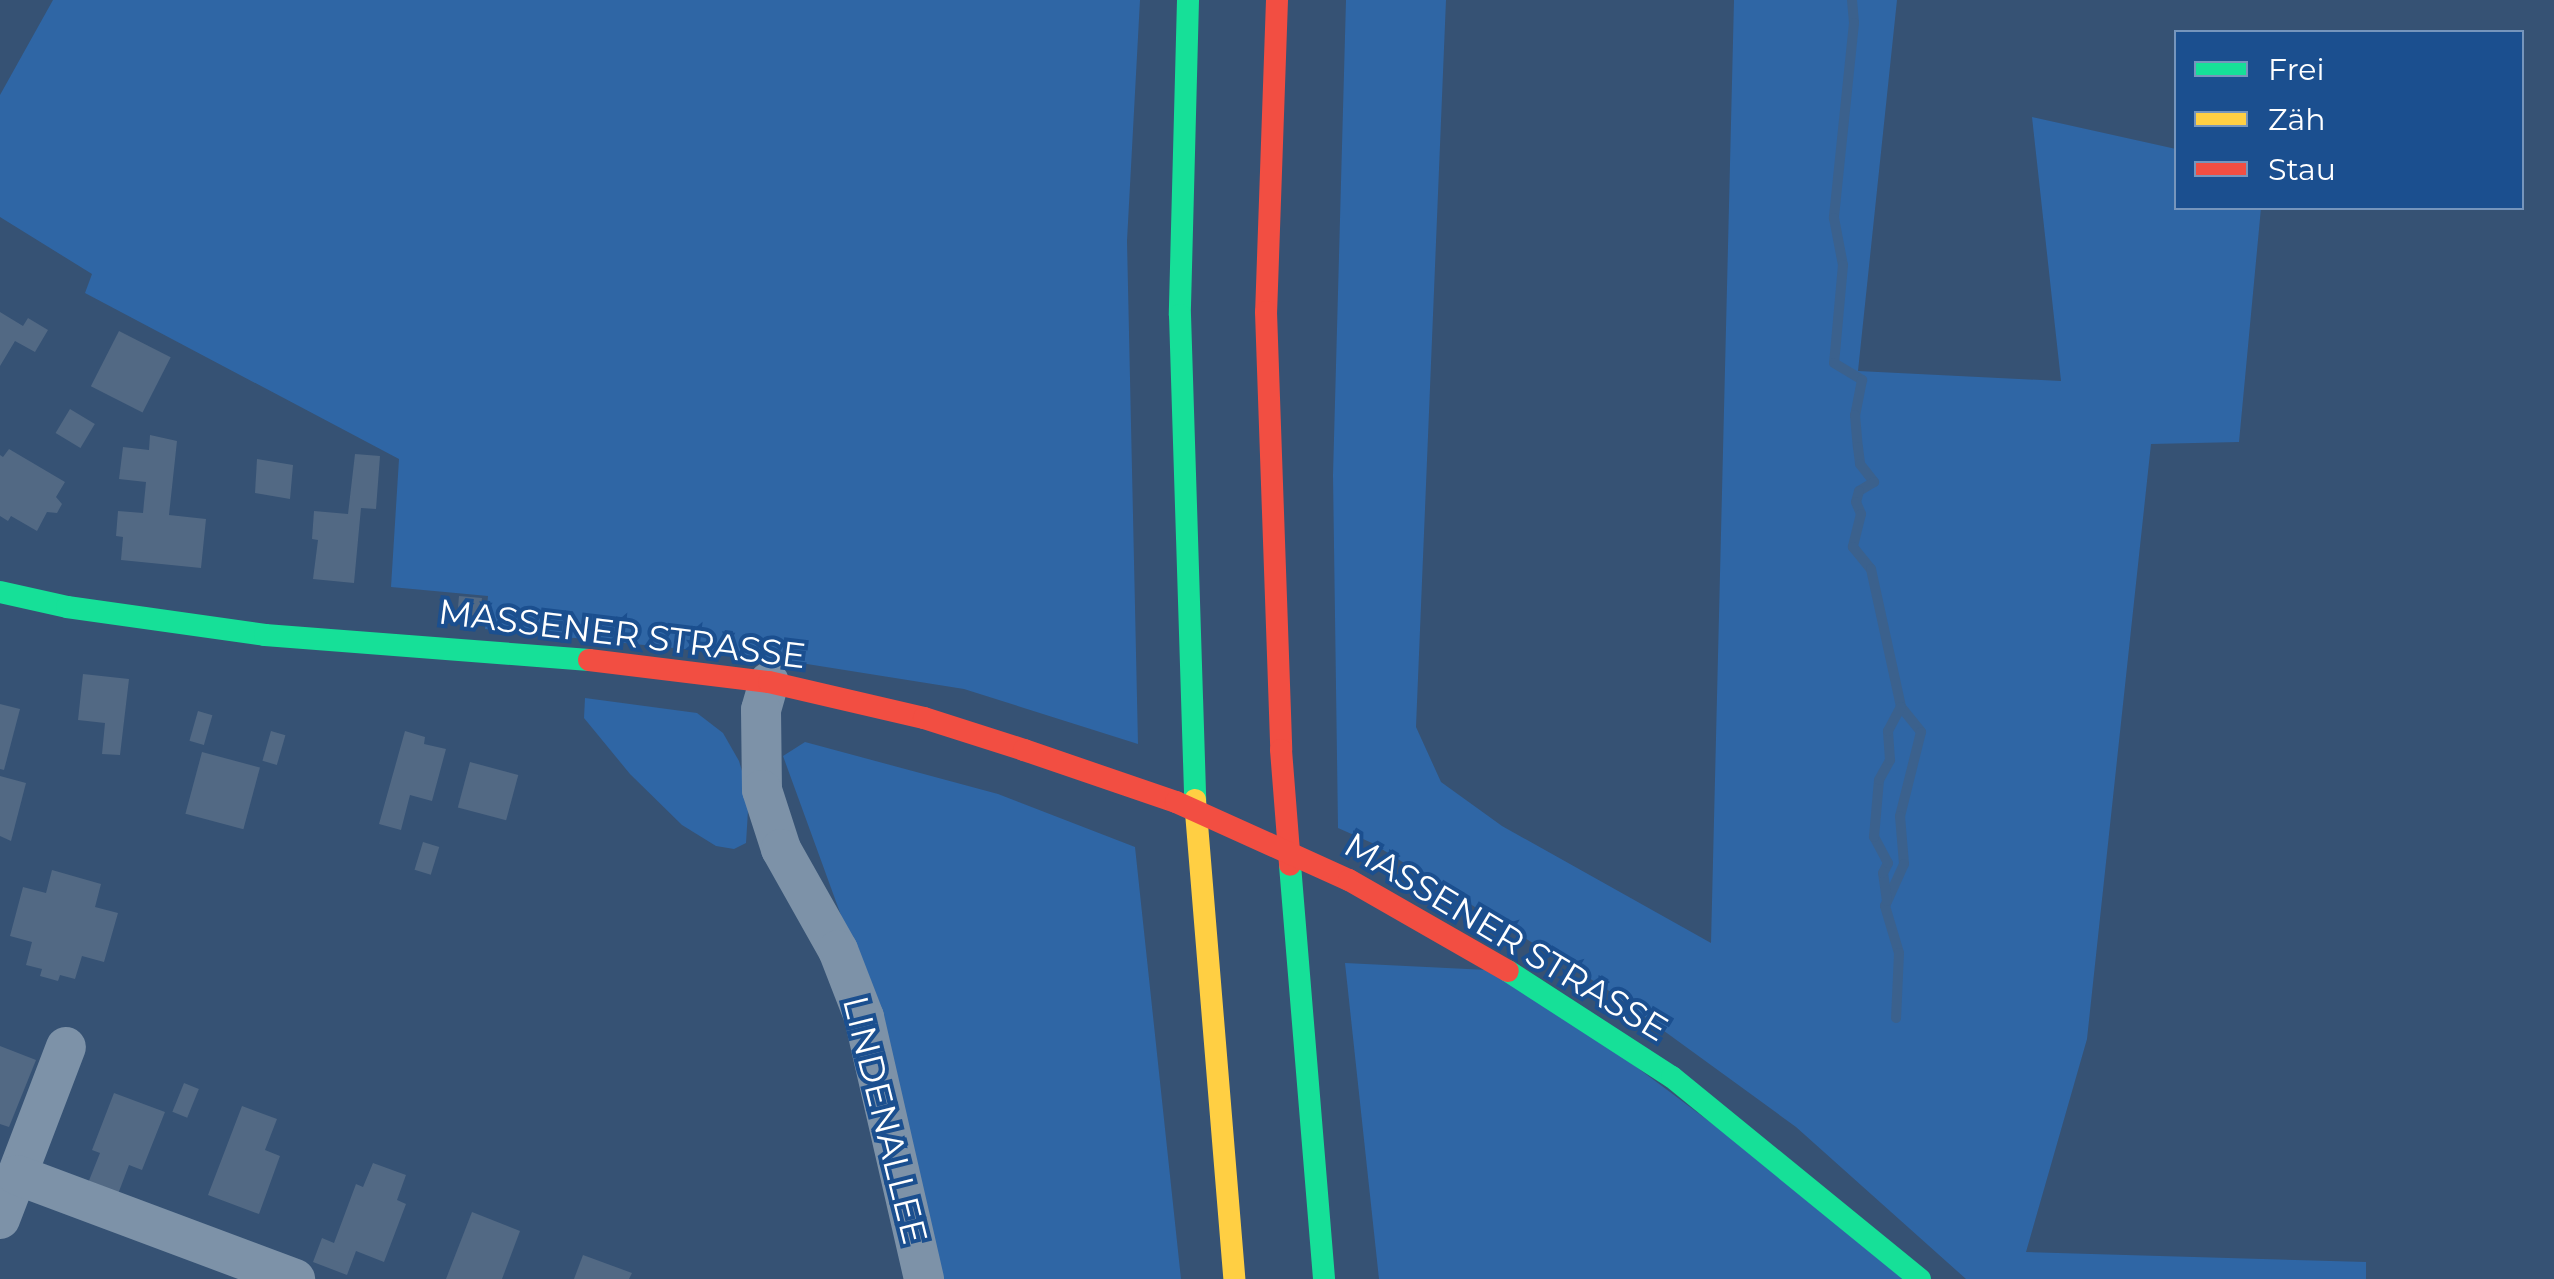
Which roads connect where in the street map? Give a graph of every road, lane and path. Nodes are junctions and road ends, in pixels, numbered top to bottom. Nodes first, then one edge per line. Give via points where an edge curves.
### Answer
1 (1188, 0) edge
2 (1276, 0) edge
3 (0, 592) edge
4 (769, 682) junction
5 (66, 1047) dead end
6 (17, 1174) junction
7 (0, 1219) edge
8 (295, 1279) edge
9 (924, 1279) edge
10 (1234, 1279) edge
11 (1324, 1279) edge
12 (1920, 1279) edge

1 - 10 main road via 1180,315 1192,754
2 - 11 main road via 1266,312 1279,710
3 - 4 main road, MASSENER STRASSE via 265,635 525,652
4 - 9 street, LINDENALLEE via 761,710 762,790 781,849 838,950 864,1017
4 - 12 main road, MASSENER STRASSE, bridge via 924,718 1024,750 1176,802 1349,880 1508,971 1672,1077
5 - 6 street
6 - 7 street
6 - 8 street

